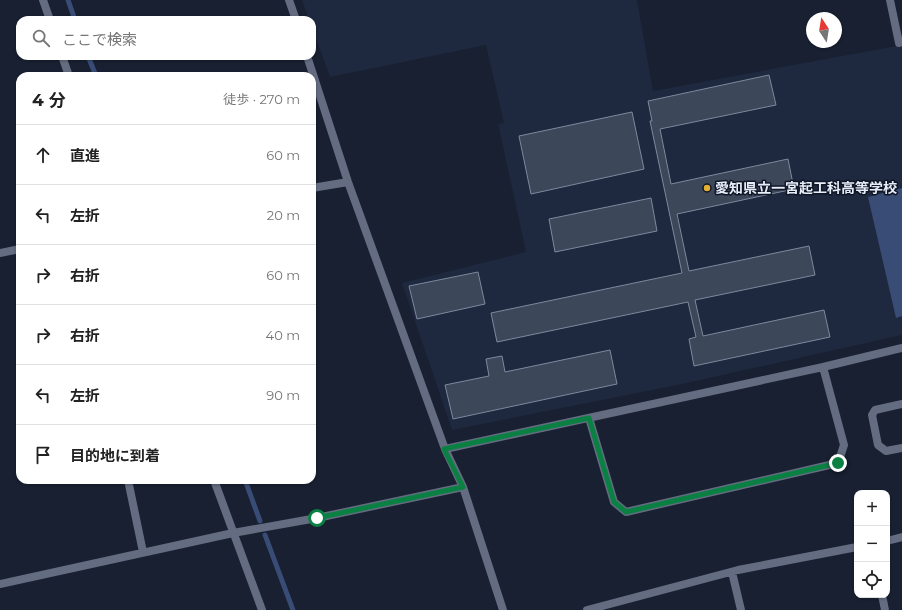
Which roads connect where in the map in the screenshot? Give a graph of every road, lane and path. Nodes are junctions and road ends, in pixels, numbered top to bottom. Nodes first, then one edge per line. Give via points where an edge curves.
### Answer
1 (43, 0) edge
2 (289, 0) edge
3 (890, 0) edge
4 (49, 16) edge
5 (295, 16) edge
6 (902, 42) edge
7 (63, 60) edge
8 (308, 60) edge
9 (68, 72) edge
10 (312, 72) edge
11 (316, 84) edge
12 (348, 182) junction
13 (316, 187) edge
14 (16, 250) edge
15 (0, 253) edge
16 (902, 348) edge
17 (823, 367) junction
18 (902, 404) edge
19 (589, 418) junction
20 (902, 448) edge
21 (444, 449) junction
22 (129, 484) edge
23 (215, 484) edge
24 (463, 487) junction
25 (233, 533) junction
26 (902, 537) edge
27 (890, 540) edge
28 (854, 548) edge
29 (144, 552) junction
30 (732, 572) junction
31 (0, 584) edge
32 (883, 598) edge
33 (597, 608) edge
34 (262, 610) edge
35 (503, 610) edge
36 (587, 610) edge
37 (741, 610) edge
38 (885, 610) edge

1 - 4 street
2 - 5 street
3 - 6 street via 900,43
7 - 9 street
8 - 10 street
11 - 12 street
12 - 13 street
12 - 21 street
14 - 15 street
16 - 17 street
17 - 19 street
17 - 19 street via 844,445 838,463 626,512 614,502
18 - 20 street via 875,410 872,415 878,445 886,451
19 - 21 street
21 - 24 street
22 - 29 street
23 - 25 street
24 - 25 street
24 - 35 street
25 - 29 street
25 - 34 street
26 - 27 street
28 - 30 street
29 - 31 street
30 - 33 street
30 - 37 street
32 - 38 street
33 - 36 street

